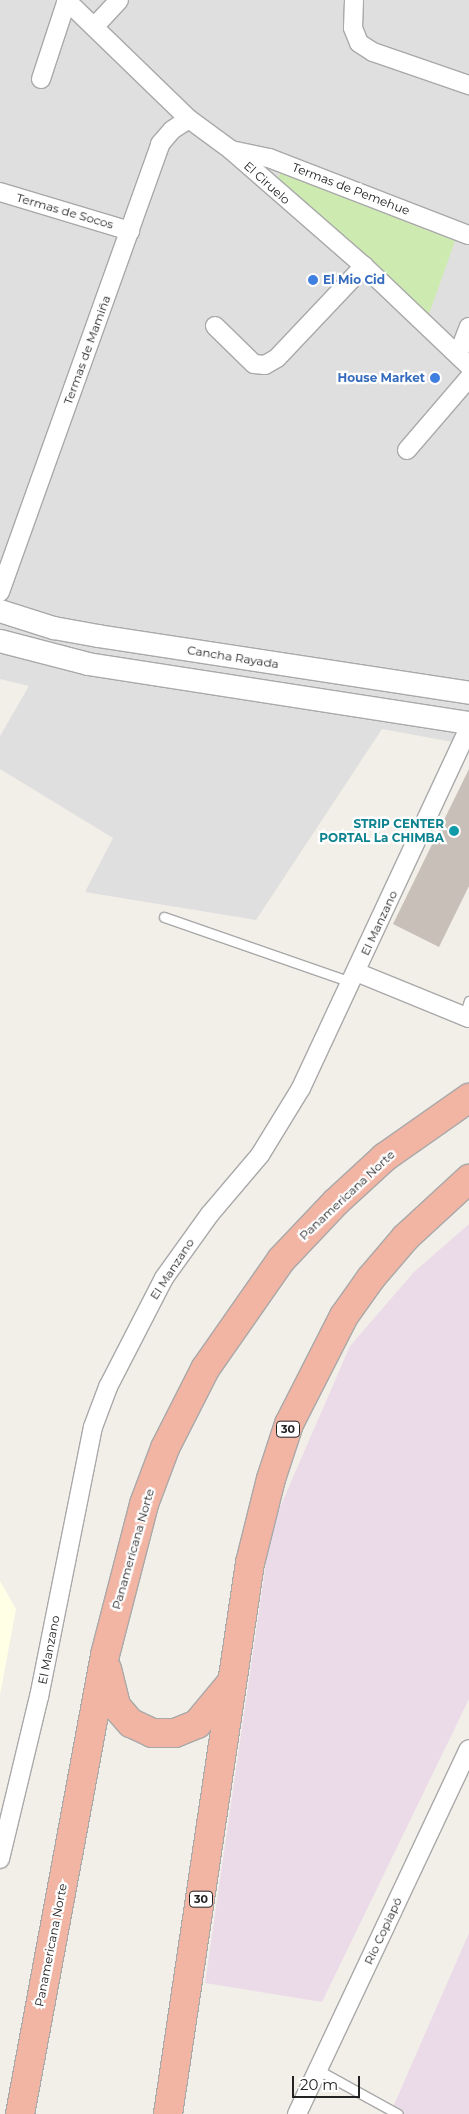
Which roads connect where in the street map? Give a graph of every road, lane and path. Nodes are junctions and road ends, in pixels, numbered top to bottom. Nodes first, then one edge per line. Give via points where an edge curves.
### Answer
1 (66, 0) edge
2 (119, 0) edge
3 (354, 0) edge
4 (95, 26) junction
5 (41, 79) dead end
6 (469, 85) edge
7 (189, 119) junction
8 (231, 150) junction
9 (0, 192) edge
10 (130, 230) junction
11 (469, 235) edge
12 (364, 266) junction
13 (215, 326) dead end
14 (469, 327) edge
15 (463, 360) edge
16 (469, 378) edge
17 (407, 450) dead end
18 (0, 592) edge
19 (0, 611) edge
20 (0, 642) edge
21 (469, 693) edge
22 (469, 723) edge
23 (469, 728) edge
24 (164, 917) dead end
25 (354, 977) junction
26 (467, 1012) edge
27 (469, 1098) edge
28 (469, 1179) edge
29 (105, 1656) junction
30 (231, 1683) junction
31 (469, 1749) edge
32 (0, 1859) edge
33 (318, 2070) junction
34 (26, 2079) junction
35 (0, 2112) edge
36 (20, 2114) edge
37 (168, 2114) edge
38 (297, 2114) edge
39 (398, 2114) edge

1 - 4 street, El Ciruelo
1 - 5 street
2 - 4 street
3 - 6 street via 353,28 359,43 373,52
4 - 7 street, El Ciruelo
7 - 8 street, El Ciruelo
7 - 10 street, Termas de Mamiña via 172,130 160,144
8 - 11 street, Termas de Pemehue via 269,158
8 - 12 street, El Ciruelo
9 - 10 street, Termas de Socos
10 - 18 street, Termas de Mamiña
12 - 13 street via 277,358 265,365 254,364
12 - 15 street, El Ciruelo
14 - 15 street
16 - 17 street
19 - 21 street, Cancha Rayada via 54,628 98,636
20 - 22 street via 88,664
23 - 25 street, El Manzano
24 - 25 lane
25 - 26 street
25 - 32 street, El Manzano via 282,1122 164,1278 108,1387 93,1427 39,1697
27 - 29 highway, Panamericana Norte via 386,1157 336,1202 281,1260 236,1322 205,1370 165,1448 144,1504
28 - 30 highway, 30 via 406,1237 371,1278 344,1316 315,1369 290,1424 264,1503
29 - 30 highway via 116,1706 131,1723 152,1733 175,1733 197,1724
29 - 34 highway, Panamericana Norte
30 - 37 highway, 30
31 - 33 street, Río Copiapó
33 - 38 street, Río Copiapó
33 - 39 lane
34 - 35 highway
34 - 36 highway, Panamericana Norte

